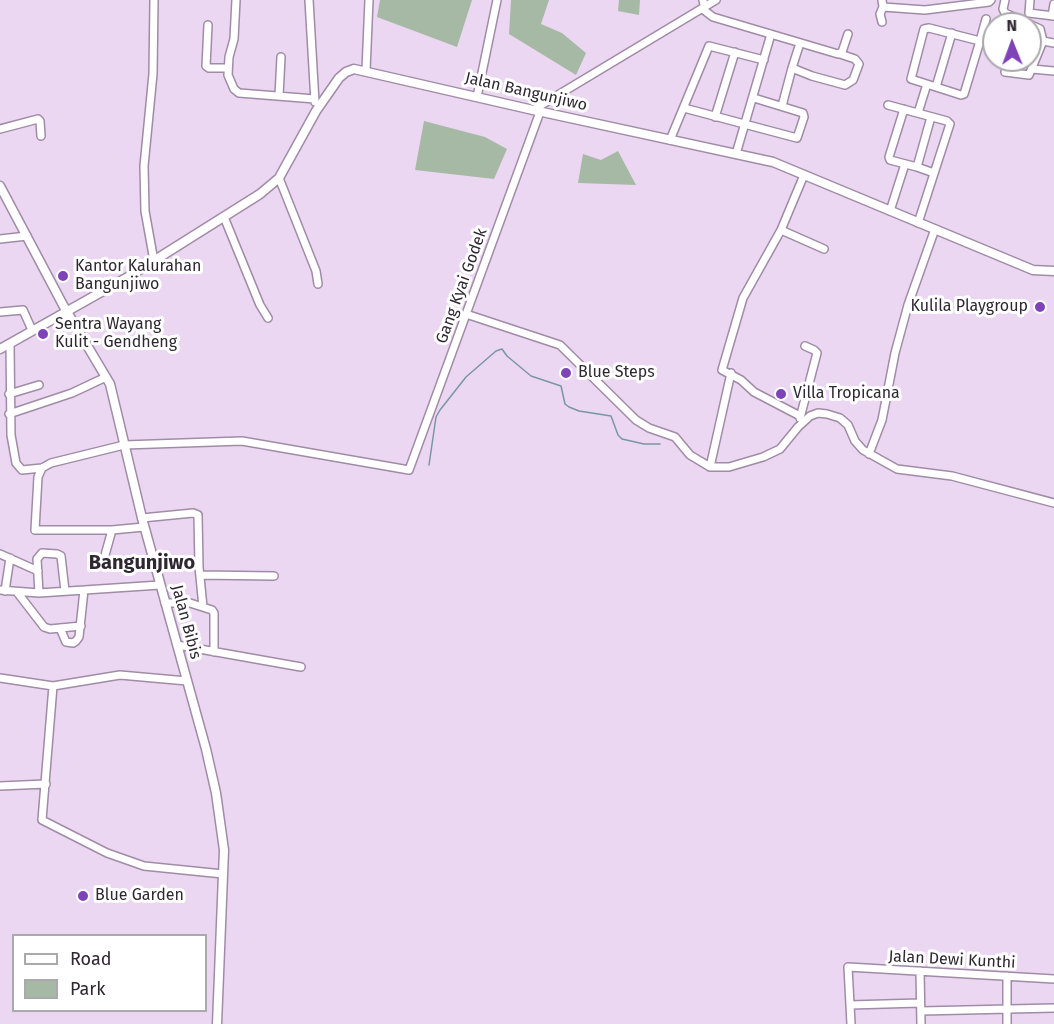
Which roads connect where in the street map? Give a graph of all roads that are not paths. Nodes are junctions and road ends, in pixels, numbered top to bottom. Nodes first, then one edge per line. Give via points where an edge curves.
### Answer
1 (154, 0) edge
2 (236, 0) edge
3 (309, 0) edge
4 (369, 0) edge
5 (497, 0) edge
6 (716, 0) edge
7 (939, 0) edge
8 (991, 0) edge
9 (1030, 0) edge
10 (965, 2) edge
11 (704, 4) edge
12 (882, 4) edge
13 (1054, 4) edge
14 (940, 8) junction
15 (1053, 16) edge
16 (882, 22) dead end
17 (208, 25) dead end
18 (952, 33) junction
19 (771, 34) junction
20 (848, 34) dead end
21 (982, 34) edge
22 (1042, 38) edge
23 (980, 41) junction
24 (800, 42) junction
25 (1043, 42) joint
26 (1054, 43) edge
27 (735, 52) junction
28 (840, 54) junction
29 (281, 57) dead end
30 (764, 60) junction
31 (228, 68) junction
32 (792, 68) junction
33 (366, 70) junction
34 (1005, 72) edge
35 (1030, 72) edge
36 (927, 84) junction
37 (936, 87) junction
38 (279, 96) junction
39 (477, 97) junction
40 (754, 98) junction
41 (315, 99) junction
42 (888, 105) dead end
43 (782, 106) junction
44 (684, 108) junction
45 (904, 109) junction
46 (316, 111) junction
47 (537, 111) junction
48 (918, 113) junction
49 (715, 117) junction
50 (931, 117) junction
51 (745, 125) junction
52 (0, 129) edge
53 (41, 136) dead end
54 (670, 140) junction
55 (736, 154) junction
56 (905, 164) junction
57 (917, 167) junction
58 (934, 173) junction
59 (804, 175) junction
60 (279, 178) junction
61 (0, 186) edge
62 (4, 204) edge
63 (890, 211) junction
64 (224, 217) junction
65 (918, 222) junction
66 (781, 230) junction
67 (935, 230) junction
68 (27, 236) junction
69 (0, 239) edge
70 (824, 249) dead end
71 (154, 261) junction
72 (1054, 271) edge
73 (318, 284) dead end
74 (66, 311) junction
75 (0, 312) edge
76 (466, 314) junction
77 (268, 318) dead end
78 (32, 330) junction
79 (10, 345) junction
80 (805, 346) dead end
81 (0, 350) edge
82 (731, 373) junction
83 (106, 377) junction
84 (39, 385) dead end
85 (9, 394) junction
86 (9, 414) junction
87 (800, 416) junction
88 (798, 427) junction
89 (124, 446) junction
90 (869, 454) junction
91 (710, 466) junction
92 (42, 468) junction
93 (1054, 503) edge
94 (142, 518) junction
95 (144, 527) junction
96 (112, 530) junction
97 (0, 554) edge
98 (10, 558) junction
99 (102, 566) dead end
100 (38, 571) junction
101 (200, 575) junction
102 (274, 576) dead end
103 (160, 585) junction
104 (2, 590) edge
105 (84, 590) junction
106 (65, 591) junction
107 (17, 592) junction
108 (39, 594) junction
109 (165, 603) junction
110 (203, 607) junction
111 (81, 626) junction
112 (60, 628) junction
113 (177, 645) junction
114 (214, 652) junction
115 (301, 667) dead end
116 (0, 678) edge
117 (187, 681) junction
118 (53, 686) junction
119 (46, 784) junction
120 (0, 786) edge
121 (223, 874) junction
122 (920, 971) junction
123 (1007, 976) junction
124 (1054, 979) edge
125 (850, 1005) junction
126 (921, 1007) junction
127 (1007, 1008) junction
128 (1054, 1008) edge
129 (217, 1024) edge
130 (851, 1024) edge
131 (921, 1024) edge
132 (1008, 1024) edge

1 - 71 street via 144,166 145,211
2 - 31 street
3 - 41 street
4 - 33 street
5 - 39 street
6 - 11 street
7 - 14 street
8 - 10 street
9 - 15 street via 1029,13
10 - 14 street
11 - 19 street via 707,14 713,17
11 - 47 street
12 - 14 street via 916,10
12 - 16 street
13 - 15 street
17 - 31 street via 206,66
18 - 23 street
18 - 36 street via 923,30 910,77
18 - 37 street
19 - 24 street
19 - 30 street
20 - 28 street
21 - 23 street
22 - 25 street
23 - 37 street via 965,93
24 - 28 street
24 - 32 street
25 - 26 street
27 - 30 street
27 - 44 street via 709,46
27 - 49 street
28 - 32 street via 859,64 848,84
29 - 38 street
30 - 40 street
31 - 38 street via 228,78 239,93
32 - 43 street
33 - 39 main road, Jalan Bangunjiwo
33 - 46 main road via 346,72
34 - 35 street
36 - 37 street
36 - 48 street
38 - 41 street
39 - 47 main road, Jalan Bangunjiwo
40 - 43 street
40 - 51 street
41 - 46 street
42 - 45 street
43 - 51 street via 804,114 797,138
44 - 49 street
44 - 54 street
45 - 48 street
45 - 56 street via 889,157
46 - 60 main road
47 - 54 main road, Jalan Bangunjiwo
47 - 76 street, Gang Kyai Godek
48 - 50 street
49 - 51 street
50 - 57 street
50 - 58 street via 950,124
51 - 55 street
52 - 53 street via 38,119
54 - 55 main road, Jalan Bangunjiwo
55 - 59 main road, Jalan Bangunjiwo via 773,162
56 - 57 street
56 - 63 street
57 - 58 street
58 - 65 street
59 - 63 main road, Jalan Bangunjiwo
59 - 66 street
60 - 64 main road
60 - 73 street
61 - 62 main road, Jalan Bibis
62 - 68 main road, Jalan Bibis
63 - 65 main road, Jalan Bangunjiwo
64 - 71 main road
64 - 77 street
65 - 67 main road, Jalan Bangunjiwo
66 - 70 street
66 - 82 street via 743,297 722,370
67 - 72 main road, Jalan Bangunjiwo via 1033,270
67 - 90 street via 908,305 882,420
68 - 69 street
68 - 74 main road, Jalan Bibis
71 - 74 main road
74 - 78 main road
74 - 83 main road, Jalan Bibis
75 - 78 street via 23,310
76 - 89 street, Gang Kyai Godek via 409,470 242,441
76 - 91 street via 560,345 636,420 675,437 690,455
78 - 79 main road
79 - 81 main road
79 - 85 street
80 - 87 street via 817,353
82 - 87 street via 754,392
82 - 91 street
83 - 86 street
83 - 89 main road, Jalan Bibis
84 - 85 street
85 - 86 street
86 - 92 street via 18,468
87 - 88 street
88 - 90 street via 818,413 840,418
88 - 91 street via 780,449 763,457 729,467
89 - 92 street
89 - 94 main road, Jalan Bibis
90 - 93 street via 897,469 934,472
92 - 96 street via 35,530
94 - 95 main road, Jalan Bibis
94 - 101 street via 198,515
95 - 96 street
95 - 103 main road, Jalan Bibis
96 - 99 street
97 - 98 street
98 - 100 street
98 - 104 street
100 - 106 street via 39,554 60,554
100 - 108 street
101 - 102 street
101 - 110 street
103 - 105 street
103 - 109 main road, Jalan Bibis
104 - 107 street
105 - 106 street
105 - 111 street
106 - 108 street
107 - 108 street
107 - 112 street via 44,627
109 - 110 street
109 - 113 main road, Jalan Bibis
110 - 114 street via 214,614
111 - 112 street
111 - 112 street via 73,643 66,642
113 - 114 street
113 - 117 main road, Jalan Bibis
114 - 115 street
116 - 118 street
117 - 118 street via 120,675
117 - 121 main road, Jalan Bibis via 216,793 224,850
118 - 119 street
119 - 120 street
119 - 121 street via 43,821 107,853 144,866
121 - 129 main road, Jalan Bibis
122 - 123 street, Jalan Dewi Kunthi
122 - 125 street, Jalan Dewi Kunthi via 848,967
122 - 126 street
123 - 124 street, Jalan Dewi Kunthi
123 - 127 street
125 - 126 street
125 - 130 street
126 - 127 street
126 - 131 street
127 - 128 street
127 - 132 street

